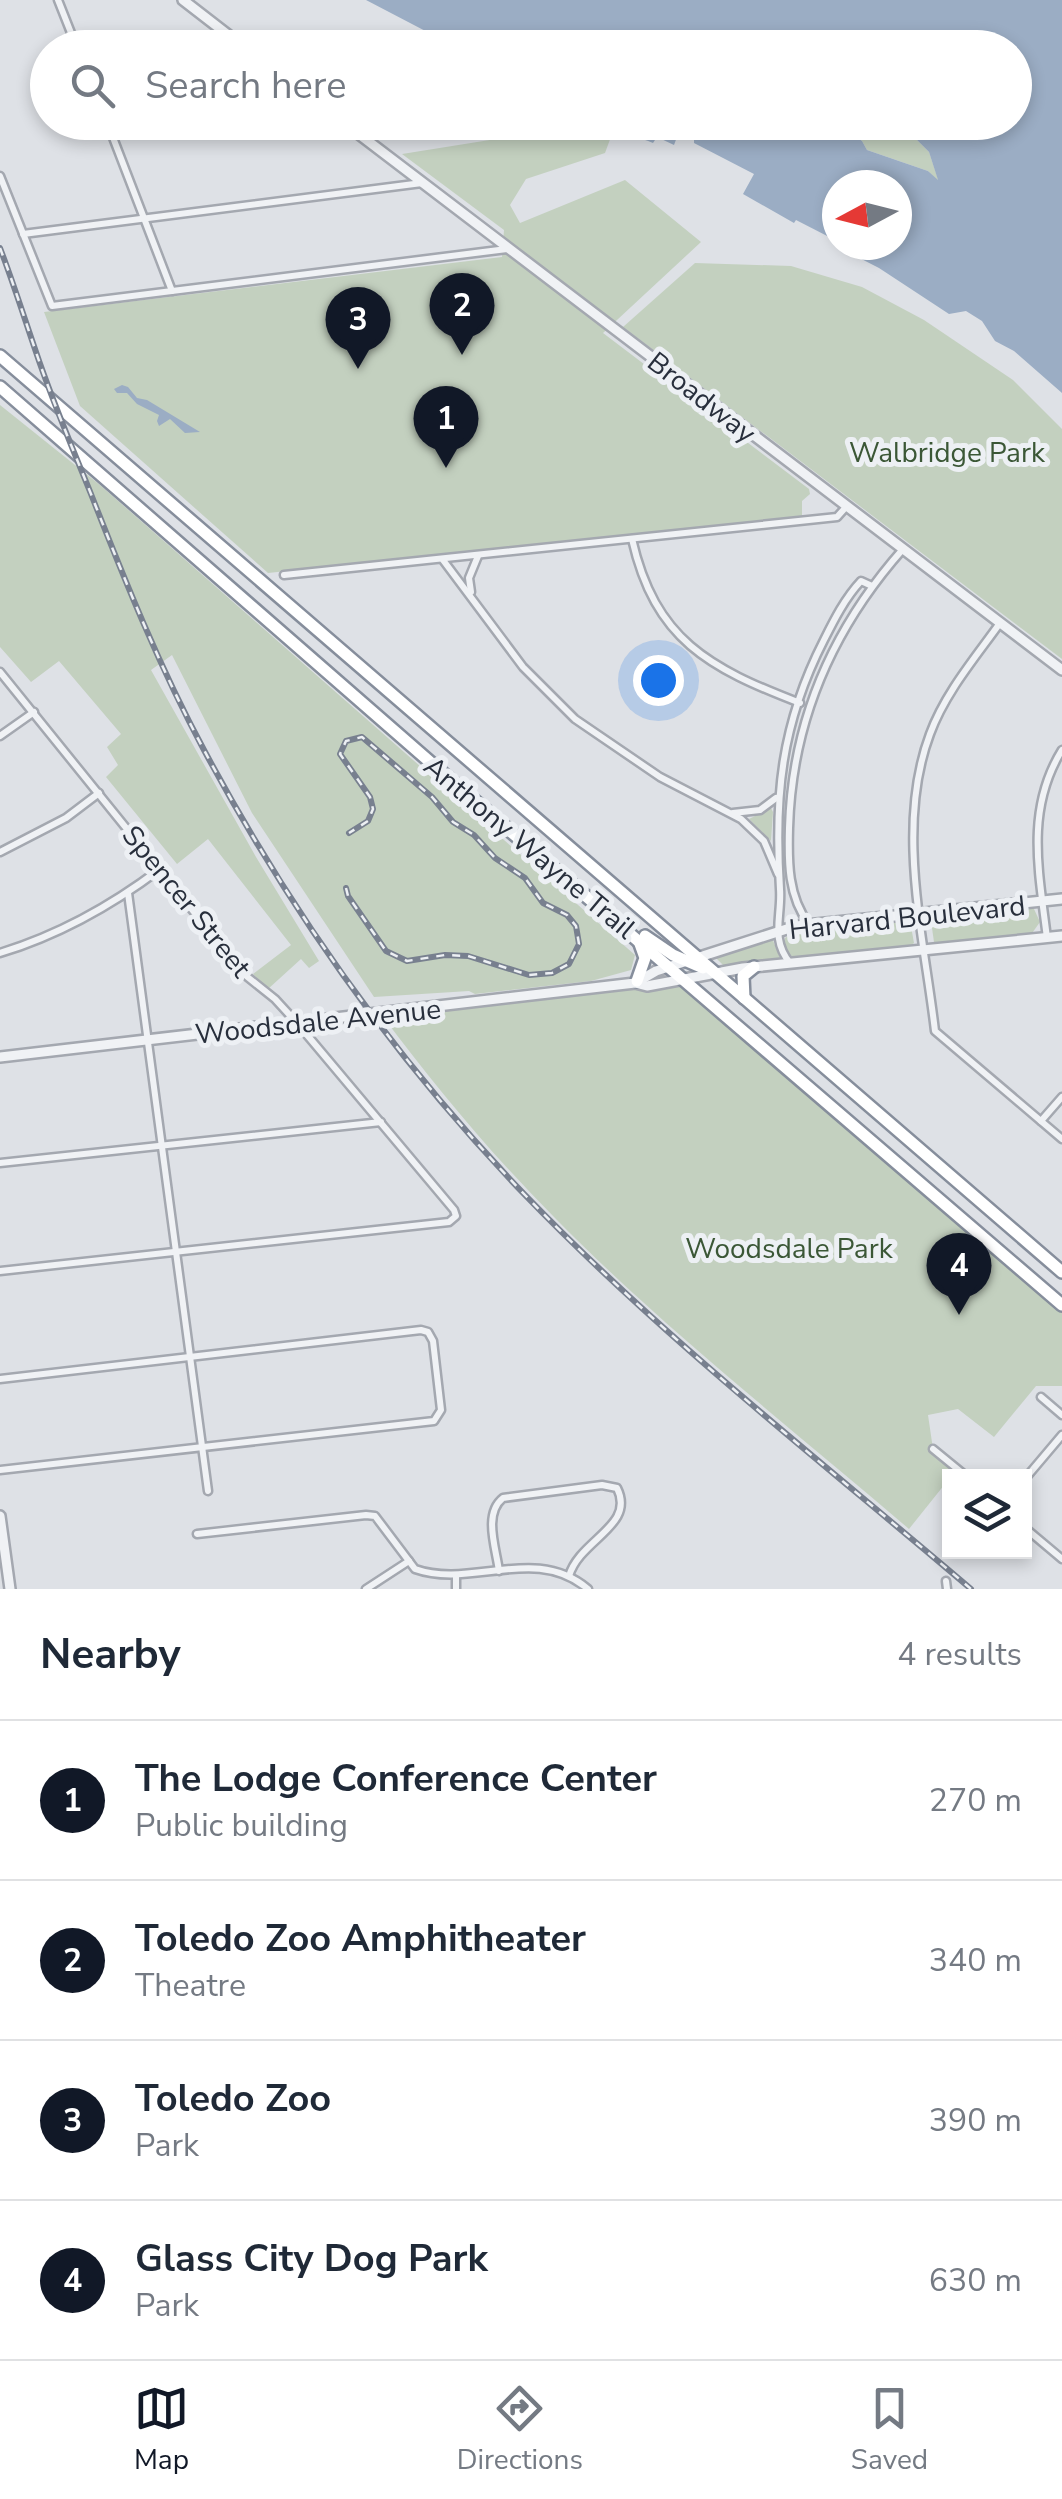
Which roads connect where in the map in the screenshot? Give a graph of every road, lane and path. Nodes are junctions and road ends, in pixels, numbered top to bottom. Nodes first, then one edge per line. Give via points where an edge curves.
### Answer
1 (58, 0) edge
2 (183, 0) edge
3 (70, 30) edge
4 (222, 30) edge
5 (113, 140) edge
6 (366, 140) edge
7 (0, 176) edge
8 (422, 183) junction
9 (143, 218) junction
10 (23, 234) junction
11 (508, 249) junction
12 (172, 291) junction
13 (0, 356) edge
14 (0, 387) edge
15 (846, 506) junction
16 (632, 539) junction
17 (904, 549) junction
18 (478, 555) junction
19 (442, 560) junction
20 (284, 575) dead end
21 (872, 586) junction
22 (471, 594) junction
23 (1001, 622) junction
24 (1062, 670) edge
25 (0, 672) edge
26 (797, 702) junction
27 (809, 706) junction
28 (34, 712) junction
29 (0, 736) edge
30 (1062, 750) edge
31 (99, 793) junction
32 (778, 796) junction
33 (790, 797) junction
34 (732, 813) junction
35 (0, 852) edge
36 (160, 869) junction
37 (778, 877) junction
38 (791, 879) junction
39 (582, 891) junction
40 (128, 893) junction
41 (1062, 899) edge
42 (1042, 901) junction
43 (921, 914) junction
44 (809, 924) junction
45 (777, 931) junction
46 (635, 936) junction
47 (1062, 936) edge
48 (1047, 938) junction
49 (926, 950) junction
50 (0, 953) edge
51 (692, 959) junction
52 (790, 963) junction
53 (670, 966) junction
54 (754, 966) junction
55 (716, 974) junction
56 (685, 981) junction
57 (636, 982) junction
58 (744, 998) junction
59 (297, 1024) junction
60 (149, 1040) junction
61 (0, 1056) edge
62 (1062, 1097) edge
63 (1041, 1121) junction
64 (381, 1122) junction
65 (1062, 1139) edge
66 (162, 1146) junction
67 (0, 1163) edge
68 (177, 1252) junction
69 (0, 1270) edge
70 (1062, 1272) edge
71 (1062, 1304) edge
72 (191, 1357) junction
73 (0, 1379) edge
74 (1042, 1397) dead end
75 (1062, 1415) edge
76 (1062, 1436) edge
77 (202, 1448) junction
78 (933, 1449) dead end
79 (957, 1469) edge
80 (0, 1470) edge
81 (1032, 1471) edge
82 (208, 1491) dead end
83 (0, 1516) edge
84 (197, 1534) dead end
85 (1032, 1534) edge
86 (1062, 1559) edge
87 (408, 1561) junction
88 (498, 1571) junction
89 (569, 1576) junction
90 (456, 1577) junction
91 (10, 1589) edge
92 (366, 1589) edge
93 (456, 1589) edge
94 (588, 1589) edge

1 - 3 street
2 - 4 street
5 - 9 street
6 - 8 street, Broadway
7 - 10 street
8 - 9 street
8 - 11 street, Broadway
9 - 10 street
9 - 12 street
10 - 12 street via 52,306
11 - 12 street
11 - 15 street, Broadway
13 - 51 highway, Anthony Wayne Trail
14 - 39 highway, Anthony Wayne Trail
15 - 16 street via 836,517
15 - 17 street, Broadway
16 - 18 street
16 - 26 street via 653,601 686,645
17 - 21 street
17 - 23 street, Broadway
18 - 19 street
18 - 22 street
19 - 20 street
19 - 22 street
21 - 26 street via 861,582 845,602
21 - 27 street via 834,646
22 - 34 street via 523,667 575,719 660,777
23 - 24 street, Broadway
23 - 43 street via 949,694 920,768 912,831
25 - 28 street, Spencer Street
26 - 27 street
26 - 32 street
27 - 33 street
28 - 29 street
28 - 31 street, Spencer Street
30 - 42 street via 1041,794
31 - 35 street
31 - 36 street, Spencer Street
32 - 33 street
32 - 34 street via 760,810
32 - 37 street
33 - 38 street
34 - 37 street via 764,841
36 - 40 street
36 - 59 street, Spencer Street via 245,975
37 - 38 street
37 - 45 street
38 - 44 street
39 - 46 highway, Anthony Wayne Trail
39 - 51 highway via 650,940
40 - 50 street via 75,924
40 - 60 street
41 - 42 street, Harvard Boulevard
42 - 43 street, Harvard Boulevard
42 - 48 street
43 - 44 street, Harvard Boulevard
43 - 49 street
44 - 45 street, Harvard Boulevard
45 - 51 street, Harvard Boulevard
45 - 52 street
46 - 53 highway, Anthony Wayne Trail
46 - 57 highway via 645,958
47 - 48 street, Harvard Boulevard
48 - 49 street, Harvard Boulevard
49 - 52 street, Harvard Boulevard
49 - 63 street via 936,1032
51 - 53 street, Woodsdale Avenue
51 - 55 highway, Anthony Wayne Trail
52 - 54 street, Harvard Boulevard
53 - 56 highway, Anthony Wayne Trail
53 - 57 street, Woodsdale Avenue
54 - 55 street, Harvard Boulevard
54 - 58 highway via 743,976
55 - 56 street, Woodsdale Avenue
55 - 58 highway, Anthony Wayne Trail
56 - 57 street, Woodsdale Avenue
56 - 71 highway, Anthony Wayne Trail
57 - 59 street, Woodsdale Avenue
58 - 70 highway, Anthony Wayne Trail
59 - 60 street, Woodsdale Avenue
59 - 64 street, Spencer Street
60 - 61 street, Woodsdale Avenue
60 - 66 street
62 - 63 street
63 - 65 street
64 - 66 street
64 - 68 street, Spencer Street via 454,1210 449,1222
66 - 67 street
66 - 68 street
68 - 69 street
68 - 72 street
72 - 73 street
72 - 77 street
72 - 77 street via 422,1330 428,1332 441,1402 434,1420
74 - 75 street
76 - 81 street
77 - 80 street
77 - 82 street
78 - 79 street
83 - 91 street
84 - 87 street via 375,1516
85 - 86 street
87 - 90 street via 424,1573
87 - 92 street
88 - 89 street via 550,1569
88 - 89 street via 492,1518 503,1498 617,1488 621,1514 578,1555
88 - 90 street
89 - 94 street
90 - 93 street

